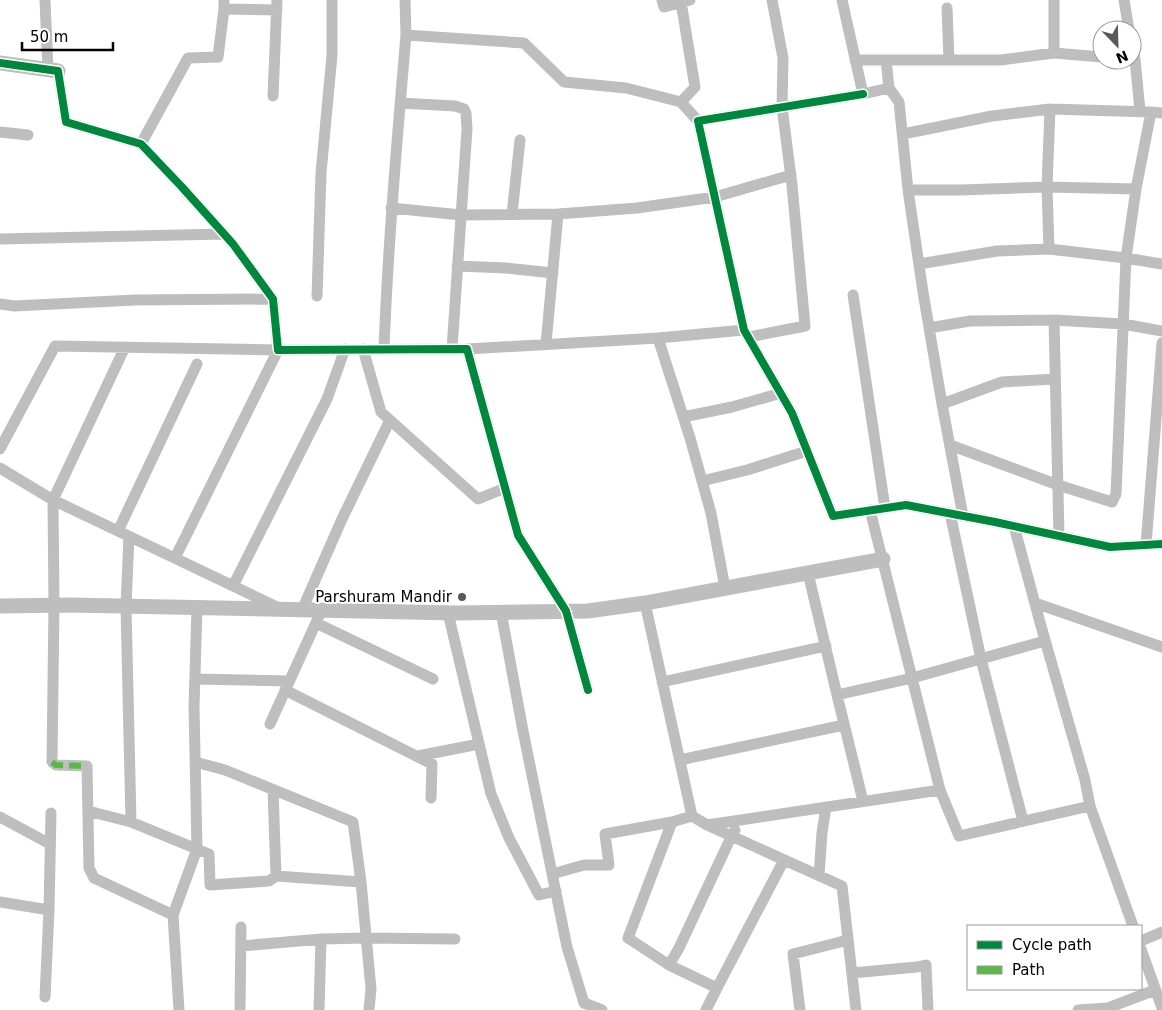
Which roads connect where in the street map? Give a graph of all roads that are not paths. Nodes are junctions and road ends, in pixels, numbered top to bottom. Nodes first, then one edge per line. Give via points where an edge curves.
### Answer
1 (45, 0) edge
2 (332, 0) edge
3 (405, 0) edge
4 (662, 0) edge
5 (772, 0) edge
6 (842, 0) edge
7 (1054, 0) edge
8 (1124, 0) edge
9 (686, 1) edge
10 (224, 5) edge
11 (277, 5) edge
12 (947, 8) dead end
13 (1127, 20) edge
14 (406, 35) junction
15 (1054, 53) junction
16 (1092, 56) edge
17 (855, 60) junction
18 (886, 60) junction
19 (949, 60) junction
20 (0, 64) edge
21 (53, 70) junction
22 (1137, 70) edge
23 (889, 88) junction
24 (863, 94) junction
25 (273, 96) dead end
26 (400, 102) junction
27 (681, 102) junction
28 (782, 107) junction
29 (1050, 109) junction
30 (1151, 112) edge
31 (698, 121) junction
32 (0, 132) edge
33 (902, 134) junction
34 (28, 135) dead end
35 (520, 140) dead end
36 (141, 144) junction
37 (791, 175) junction
38 (1047, 188) junction
39 (1136, 189) junction
40 (908, 190) junction
41 (714, 197) junction
42 (392, 208) junction
43 (461, 214) junction
44 (512, 214) junction
45 (558, 214) junction
46 (224, 234) junction
47 (0, 239) edge
48 (1049, 249) junction
49 (1126, 258) junction
50 (919, 264) junction
51 (1162, 264) edge
52 (457, 266) junction
53 (553, 273) junction
54 (853, 295) dead end
55 (317, 296) dead end
56 (273, 299) junction
57 (0, 304) edge
58 (1054, 320) junction
59 (1123, 324) junction
60 (929, 328) junction
61 (1162, 331) edge
62 (746, 334) junction
63 (658, 338) junction
64 (1162, 342) edge
65 (546, 344) junction
66 (125, 347) junction
67 (345, 349) junction
68 (363, 349) junction
69 (384, 349) junction
70 (452, 349) junction
71 (468, 349) junction
72 (278, 350) junction
73 (197, 364) dead end
74 (1054, 380) junction
75 (780, 393) junction
76 (942, 404) junction
77 (683, 417) junction
78 (390, 420) junction
79 (950, 445) junction
80 (0, 449) edge
81 (807, 451) junction
82 (0, 468) edge
83 (702, 481) junction
84 (1058, 485) junction
85 (505, 488) junction
86 (53, 500) junction
87 (885, 508) junction
88 (870, 510) junction
89 (950, 513) junction
90 (964, 516) junction
91 (1014, 526) junction
92 (118, 531) junction
93 (129, 536) junction
94 (1058, 536) junction
95 (1162, 544) edge
96 (1146, 545) junction
97 (175, 558) junction
98 (883, 559) junction
99 (808, 573) junction
100 (233, 586) junction
101 (725, 588) junction
102 (645, 603) junction
103 (1035, 603) junction
104 (0, 606) edge
105 (54, 606) junction
106 (126, 606) junction
107 (197, 608) junction
108 (282, 610) junction
109 (302, 610) junction
110 (566, 611) junction
111 (501, 612) junction
112 (448, 613) junction
113 (319, 617) junction
114 (1045, 641) junction
115 (826, 646) junction
116 (1162, 647) edge
117 (981, 659) junction
118 (433, 678) dead end
119 (912, 678) junction
120 (194, 680) junction
121 (662, 682) junction
122 (287, 686) junction
123 (588, 690) dead end
124 (837, 695) junction
125 (270, 724) dead end
126 (844, 725) junction
127 (479, 744) junction
128 (418, 756) junction
129 (680, 760) junction
130 (195, 762) junction
131 (273, 790) junction
132 (940, 790) junction
133 (431, 798) dead end
134 (862, 801) junction
135 (1090, 806) junction
136 (826, 807) junction
137 (88, 811) junction
138 (51, 812) dead end
139 (692, 816) junction
140 (0, 817) edge
141 (742, 819) junction
142 (131, 822) junction
143 (672, 822) junction
144 (1024, 822) junction
145 (707, 825) junction
146 (732, 836) junction
147 (50, 844) junction
148 (197, 848) junction
149 (784, 860) junction
150 (552, 874) junction
151 (276, 876) junction
152 (820, 876) junction
153 (361, 882) junction
154 (556, 891) junction
155 (0, 902) edge
156 (49, 910) junction
157 (173, 915) junction
158 (1133, 925) edge
159 (241, 927) dead end
160 (1162, 932) edge
161 (366, 938) junction
162 (320, 939) junction
163 (455, 939) dead end
164 (848, 940) junction
165 (1142, 941) edge
166 (241, 946) junction
167 (1142, 952) edge
168 (669, 965) junction
169 (852, 972) junction
170 (717, 988) junction
171 (1156, 990) junction
172 (45, 997) dead end
173 (1162, 1008) edge
174 (1099, 1009) edge
175 (179, 1010) edge
176 (240, 1010) edge
177 (319, 1010) edge
178 (369, 1010) edge
179 (602, 1010) edge
180 (706, 1010) edge
181 (800, 1010) edge
182 (856, 1010) edge
183 (928, 1010) edge
184 (1078, 1010) edge

1 - 21 street
2 - 55 street via 332,55 321,173
3 - 14 street
4 - 9 street via 664,7
5 - 28 street via 783,58
6 - 17 street
7 - 15 street
8 - 13 street
9 - 27 street via 695,87
10 - 11 street
10 - 36 street via 218,57 188,58
11 - 25 street
12 - 19 street
14 - 26 street
14 - 27 street via 524,43 564,82 626,88
15 - 16 street
15 - 19 street via 1001,60
17 - 18 street
17 - 24 street
18 - 19 street
18 - 23 street
20 - 21 street
21 - 36 street via 66,122
22 - 30 street
23 - 24 street
23 - 33 street via 899,102
24 - 28 street
26 - 42 street
26 - 43 street via 455,106 466,112
27 - 31 street
28 - 31 street
28 - 37 street
29 - 30 street
29 - 33 street via 992,116
29 - 38 street
30 - 39 street
31 - 41 street
32 - 34 street
33 - 40 street
35 - 44 street
36 - 46 street
37 - 41 street
37 - 62 street via 805,326
38 - 39 street
38 - 40 street
38 - 48 street
39 - 49 street
40 - 50 street
41 - 45 street via 637,208
41 - 62 street
42 - 43 street
42 - 69 street
43 - 44 street
43 - 52 street
44 - 45 street
45 - 53 street
46 - 47 street
46 - 56 street
48 - 49 street
48 - 50 street via 997,251
49 - 51 street
49 - 59 street
50 - 60 street
52 - 53 street
52 - 70 street
53 - 65 street
54 - 87 street
56 - 57 street
56 - 72 street
58 - 59 street
58 - 60 street via 970,321
58 - 74 street
59 - 61 street
59 - 84 street via 1116,494 1112,502
60 - 76 street
62 - 63 street
62 - 75 street
63 - 65 street
63 - 77 street
64 - 96 street
65 - 71 street
66 - 72 street
66 - 80 street via 55,346
66 - 86 street
67 - 68 street
67 - 72 street
67 - 100 street via 327,400
68 - 69 street
68 - 78 street via 381,412
69 - 70 street
70 - 71 street
71 - 85 street
72 - 97 street
73 - 92 street
74 - 76 street via 1002,382
74 - 84 street
75 - 77 street
75 - 81 street via 792,412
76 - 79 street
77 - 83 street
78 - 85 street via 478,499
78 - 109 street
79 - 84 street
79 - 90 street
81 - 83 street
81 - 88 street via 833,516
82 - 86 street
83 - 101 street
84 - 94 street
85 - 110 street via 518,536
86 - 92 street
86 - 105 street
87 - 88 street
87 - 89 street via 906,505
88 - 98 street
89 - 90 street
89 - 117 street
90 - 91 street
91 - 94 street
91 - 103 street
92 - 93 street
93 - 97 street
93 - 106 street
94 - 96 street via 1110,547
95 - 96 street
97 - 100 street
98 - 99 street
98 - 119 street
99 - 101 street
99 - 115 street
100 - 108 street
101 - 102 street
102 - 110 street
102 - 121 street
103 - 114 street
103 - 116 street
104 - 105 street
105 - 106 street
105 - 137 street via 52,762 56,766 87,766
106 - 107 street
106 - 142 street
107 - 108 street
107 - 120 street
108 - 109 street
109 - 113 street
110 - 111 street
110 - 123 street
111 - 112 street
111 - 150 street
112 - 113 street
112 - 127 street
113 - 118 street
113 - 122 street
114 - 117 street
114 - 135 street
115 - 121 street
115 - 124 street
117 - 119 street
117 - 144 street
119 - 124 street
119 - 132 street
120 - 122 street
120 - 130 street
121 - 129 street
122 - 125 street
122 - 128 street
124 - 126 street
126 - 129 street
126 - 134 street
127 - 128 street
127 - 154 street via 491,794 509,838 539,895
128 - 133 street via 432,764
129 - 139 street
130 - 131 street via 225,770
130 - 148 street
131 - 151 street
131 - 153 street via 352,822
132 - 134 street
132 - 144 street via 959,836
134 - 136 street
135 - 144 street
135 - 158 street
136 - 141 street
136 - 152 street
137 - 142 street
137 - 157 street via 89,868 94,878
138 - 147 street
139 - 143 street
139 - 145 street
140 - 147 street
141 - 145 street
141 - 146 street
142 - 148 street
143 - 150 street via 605,834 609,865 584,865
143 - 168 street via 628,938
145 - 146 street
146 - 149 street
146 - 168 street
147 - 156 street
148 - 151 street via 209,854 210,885 269,881
148 - 157 street
149 - 152 street
149 - 170 street
150 - 154 street
151 - 153 street
152 - 164 street via 842,886
153 - 161 street
154 - 179 street via 567,947 584,1003
155 - 156 street
156 - 172 street
157 - 175 street
159 - 166 street
160 - 165 street
161 - 162 street
161 - 163 street
161 - 178 street via 371,989
162 - 166 street
162 - 177 street
164 - 169 street
164 - 181 street via 793,954
166 - 176 street
167 - 171 street
168 - 170 street
169 - 182 street
169 - 183 street via 926,965
170 - 180 street
171 - 173 street
171 - 174 street
174 - 184 street

